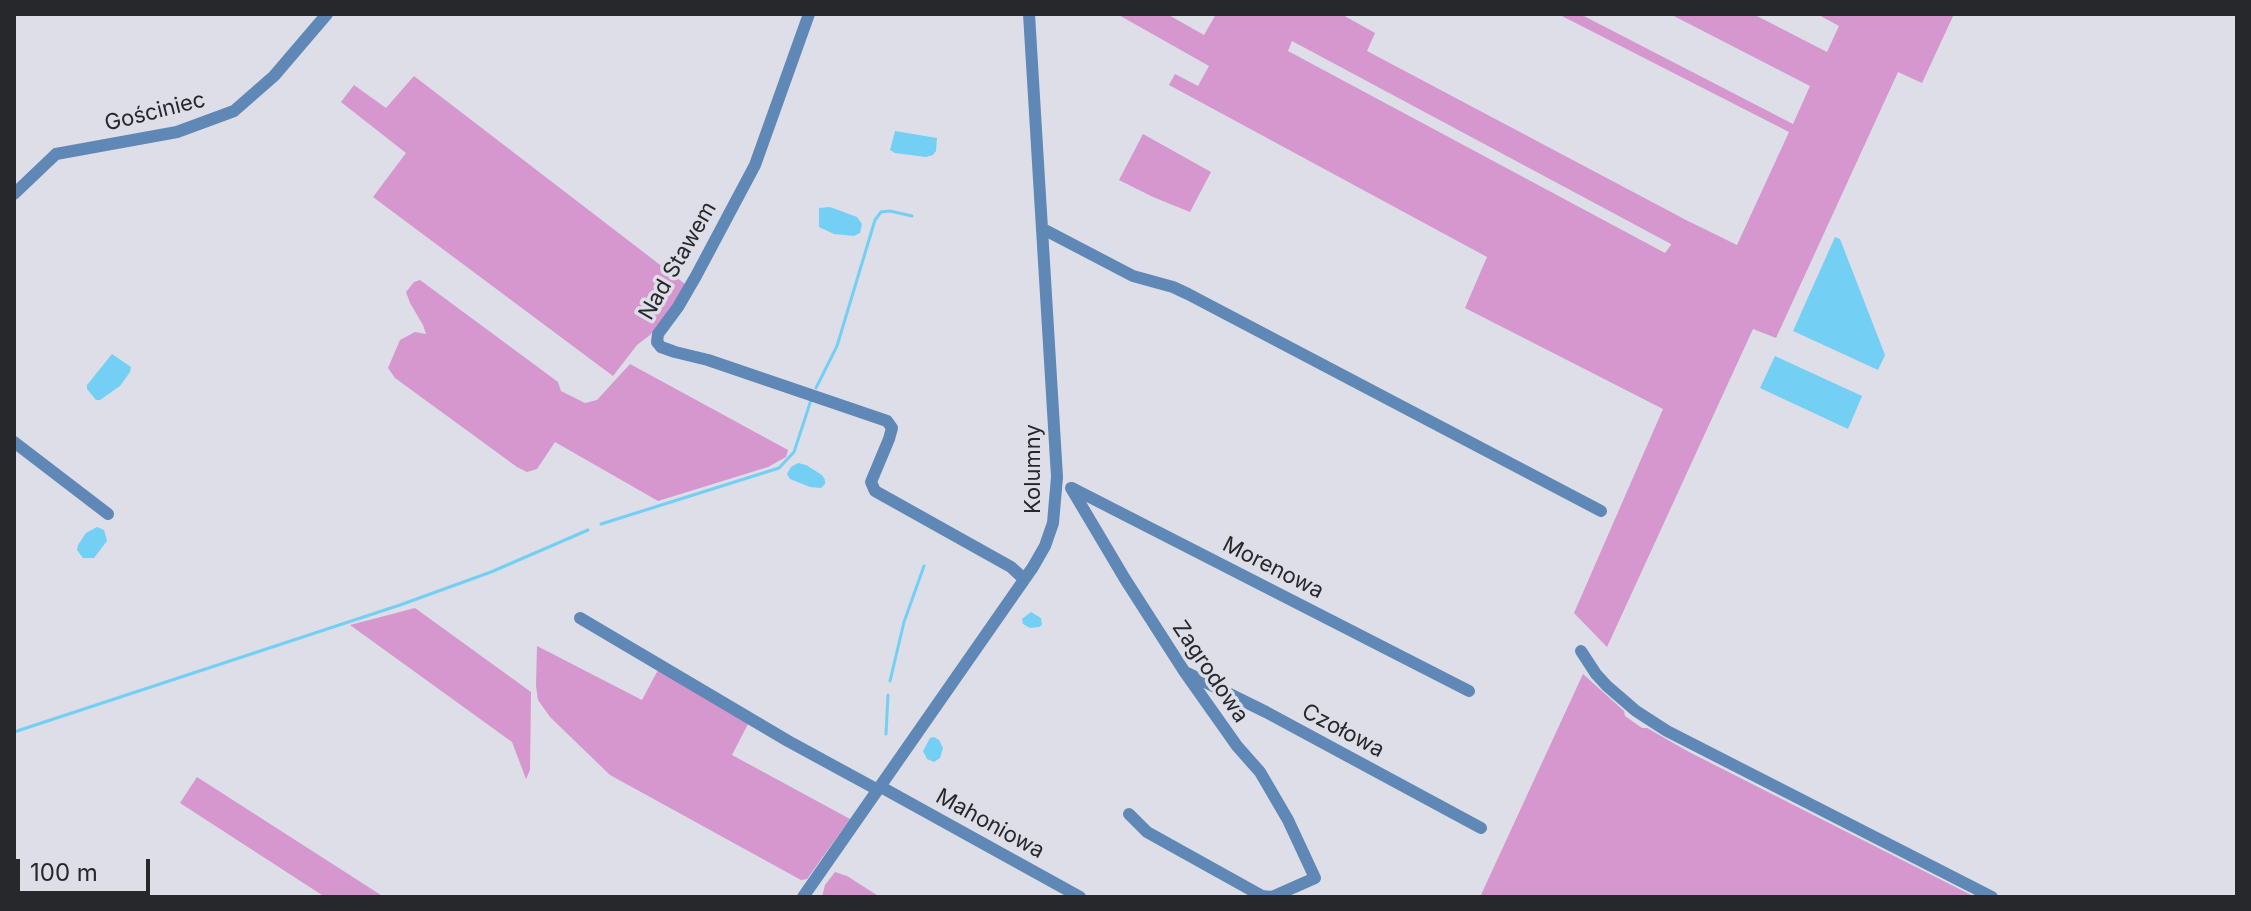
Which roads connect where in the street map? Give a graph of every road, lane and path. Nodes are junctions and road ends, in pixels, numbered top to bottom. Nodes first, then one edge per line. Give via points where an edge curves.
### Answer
1 (327, 14) edge
2 (809, 14) edge
3 (1029, 14) edge
4 (14, 194) edge
5 (1043, 229) junction
6 (14, 442) edge
7 (1057, 486) junction
8 (1071, 488) junction
9 (1601, 511) dead end
10 (108, 514) dead end
11 (1024, 579) junction
12 (580, 618) dead end
13 (1581, 651) dead end
14 (1184, 671) junction
15 (1469, 691) dead end
16 (879, 788) junction
17 (1129, 814) dead end
18 (1481, 828) dead end
19 (803, 897) edge
20 (1080, 897) edge
21 (1992, 897) edge

1 - 4 street, Gościniec via 274,76 234,111 177,132 56,154
2 - 11 street, Nad Stawem via 755,165 657,342 890,423 871,482 875,491
3 - 5 street, Kolumny
5 - 7 street, Kolumny
5 - 9 street via 1133,276 1188,294
6 - 10 street
7 - 8 street, Morenowa
7 - 11 street, Kolumny via 1048,541
8 - 14 street, Zagrodowa
8 - 15 street, Morenowa
11 - 16 street, Kolumny
12 - 16 street, Mahoniowa via 788,741
13 - 21 street via 1607,686 1667,731
14 - 17 street, Zagrodowa via 1260,772 1315,878 1272,897 1262,896 1147,832
14 - 18 street, Czołowa
16 - 19 street, Kolumny
16 - 20 street, Mahoniowa

